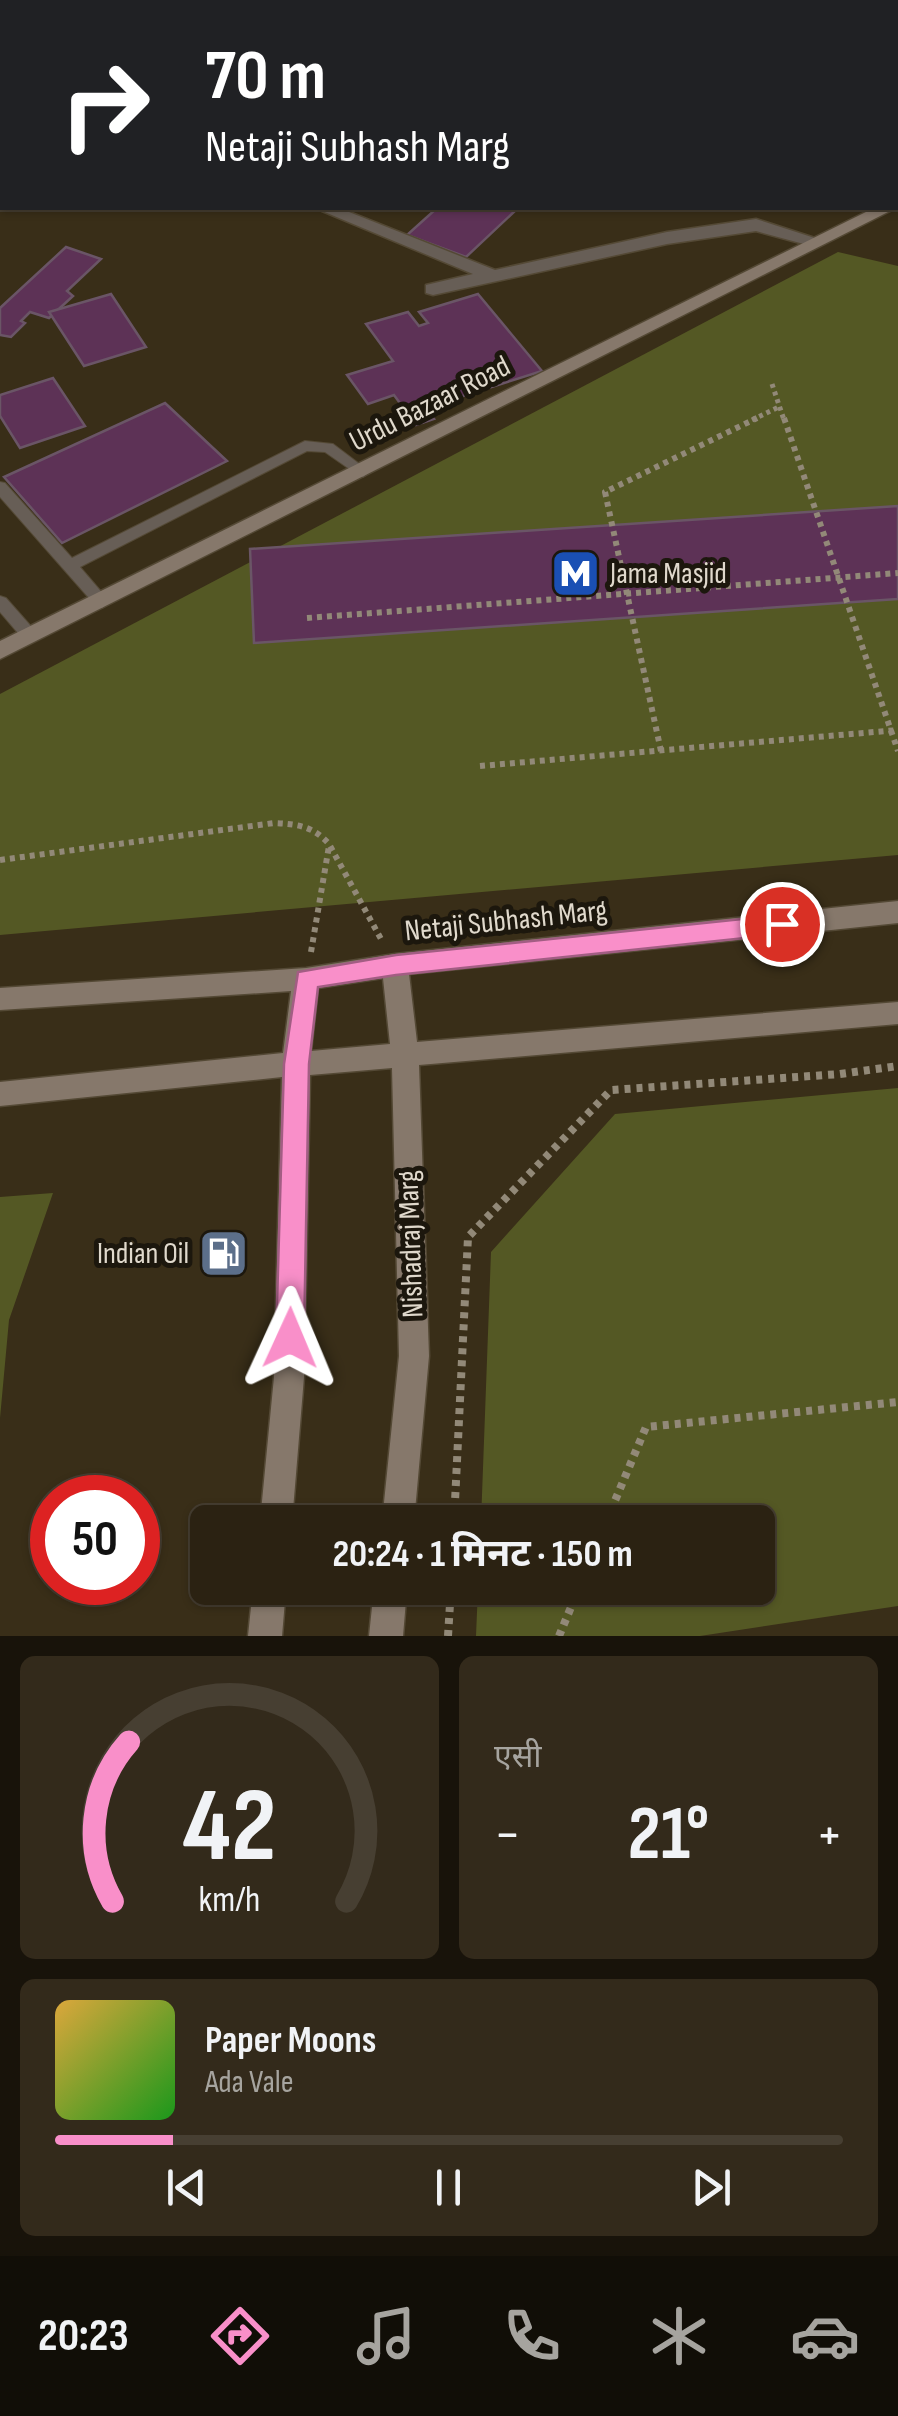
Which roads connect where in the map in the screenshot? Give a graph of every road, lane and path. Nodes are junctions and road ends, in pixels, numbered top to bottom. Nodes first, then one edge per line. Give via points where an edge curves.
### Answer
1 (329, 210) edge
2 (882, 210) edge
3 (814, 241) junction
4 (494, 276) junction
5 (433, 289) dead end
6 (772, 384) dead end
7 (779, 407) junction
8 (362, 472) junction
9 (0, 487) edge
10 (70, 566) junction
11 (898, 573) edge
12 (838, 578) junction
13 (626, 594) junction
14 (0, 602) edge
15 (102, 602) junction
16 (307, 618) dead end
17 (30, 636) junction
18 (0, 651) edge
19 (894, 731) edge
20 (661, 750) junction
21 (898, 751) edge
22 (480, 766) dead end
23 (329, 844) junction
24 (0, 860) edge
25 (898, 912) edge
26 (396, 965) junction
27 (306, 979) junction
28 (0, 999) edge
29 (898, 1012) edge
30 (405, 1055) junction
31 (296, 1064) junction
32 (898, 1066) edge
33 (0, 1094) edge
34 (898, 1402) edge
35 (278, 1505) edge
36 (400, 1505) edge
37 (455, 1505) edge
38 (613, 1505) edge
39 (268, 1605) edge
40 (389, 1605) edge
41 (450, 1605) edge
42 (573, 1605) edge
43 (265, 1636) edge
44 (386, 1636) edge
45 (448, 1636) edge
46 (560, 1636) edge

1 - 4 street
2 - 3 main road, Urdu Bazaar Road
3 - 4 street via 756,225
3 - 8 main road, Urdu Bazaar Road
4 - 5 street
6 - 7 path
7 - 12 path
7 - 13 path via 605,492
8 - 10 lane via 328,447 305,446
8 - 15 main road, Urdu Bazaar Road
9 - 10 lane
10 - 15 lane
11 - 12 path
12 - 13 path
12 - 19 path
13 - 16 path
13 - 20 path
14 - 17 lane
15 - 17 main road, Urdu Bazaar Road
17 - 18 main road, Urdu Bazaar Road
19 - 20 path
19 - 21 path
20 - 22 path
23 - 24 path via 305,823 274,823
23 - 26 path
23 - 27 path
25 - 26 main road, Netaji Subhash Marg
26 - 27 main road, Netaji Subhash Marg
26 - 30 main road, Nishadraj Marg
27 - 28 main road, Netaji Subhash Marg
27 - 31 main road
29 - 30 main road
30 - 31 main road
30 - 36 main road, Nishadraj Marg via 414,1356
31 - 33 main road
31 - 35 main road via 289,1377
32 - 37 path via 611,1090 468,1237
34 - 38 path via 646,1427
39 - 43 main road
40 - 44 main road
41 - 45 path
42 - 46 path

